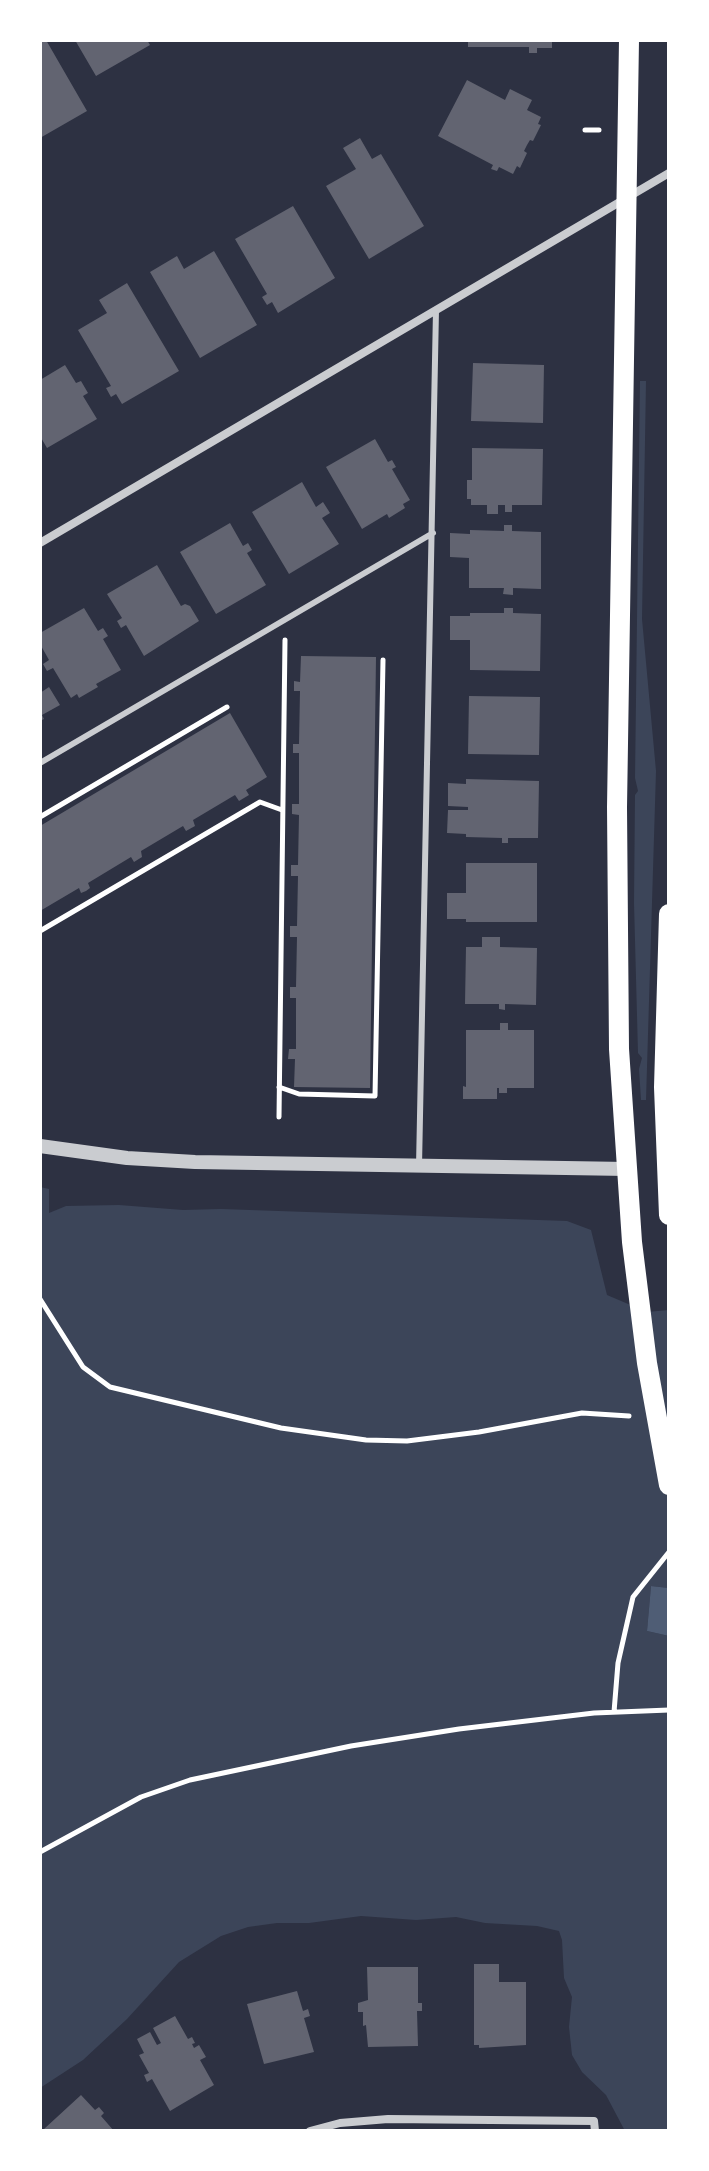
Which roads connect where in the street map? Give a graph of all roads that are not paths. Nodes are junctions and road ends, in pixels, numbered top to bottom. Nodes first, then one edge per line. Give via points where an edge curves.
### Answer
1 (629, 40) edge
2 (669, 173) edge
3 (626, 199) junction
4 (436, 310) junction
5 (433, 533) junction
6 (40, 543) edge
7 (40, 763) edge
8 (669, 914) edge
9 (40, 1146) edge
10 (419, 1166) junction
11 (627, 1169) junction
12 (669, 1215) edge
13 (669, 1485) edge
14 (594, 2126) edge
15 (310, 2131) edge

1 - 3 main road
2 - 3 street
3 - 4 street
3 - 11 main road via 617,943
4 - 5 lane
4 - 6 street
5 - 7 lane
5 - 10 lane
8 - 12 main road via 664,1087
9 - 10 street via 195,1162
10 - 11 street
11 - 13 main road via 647,1363
14 - 15 street via 388,2119

